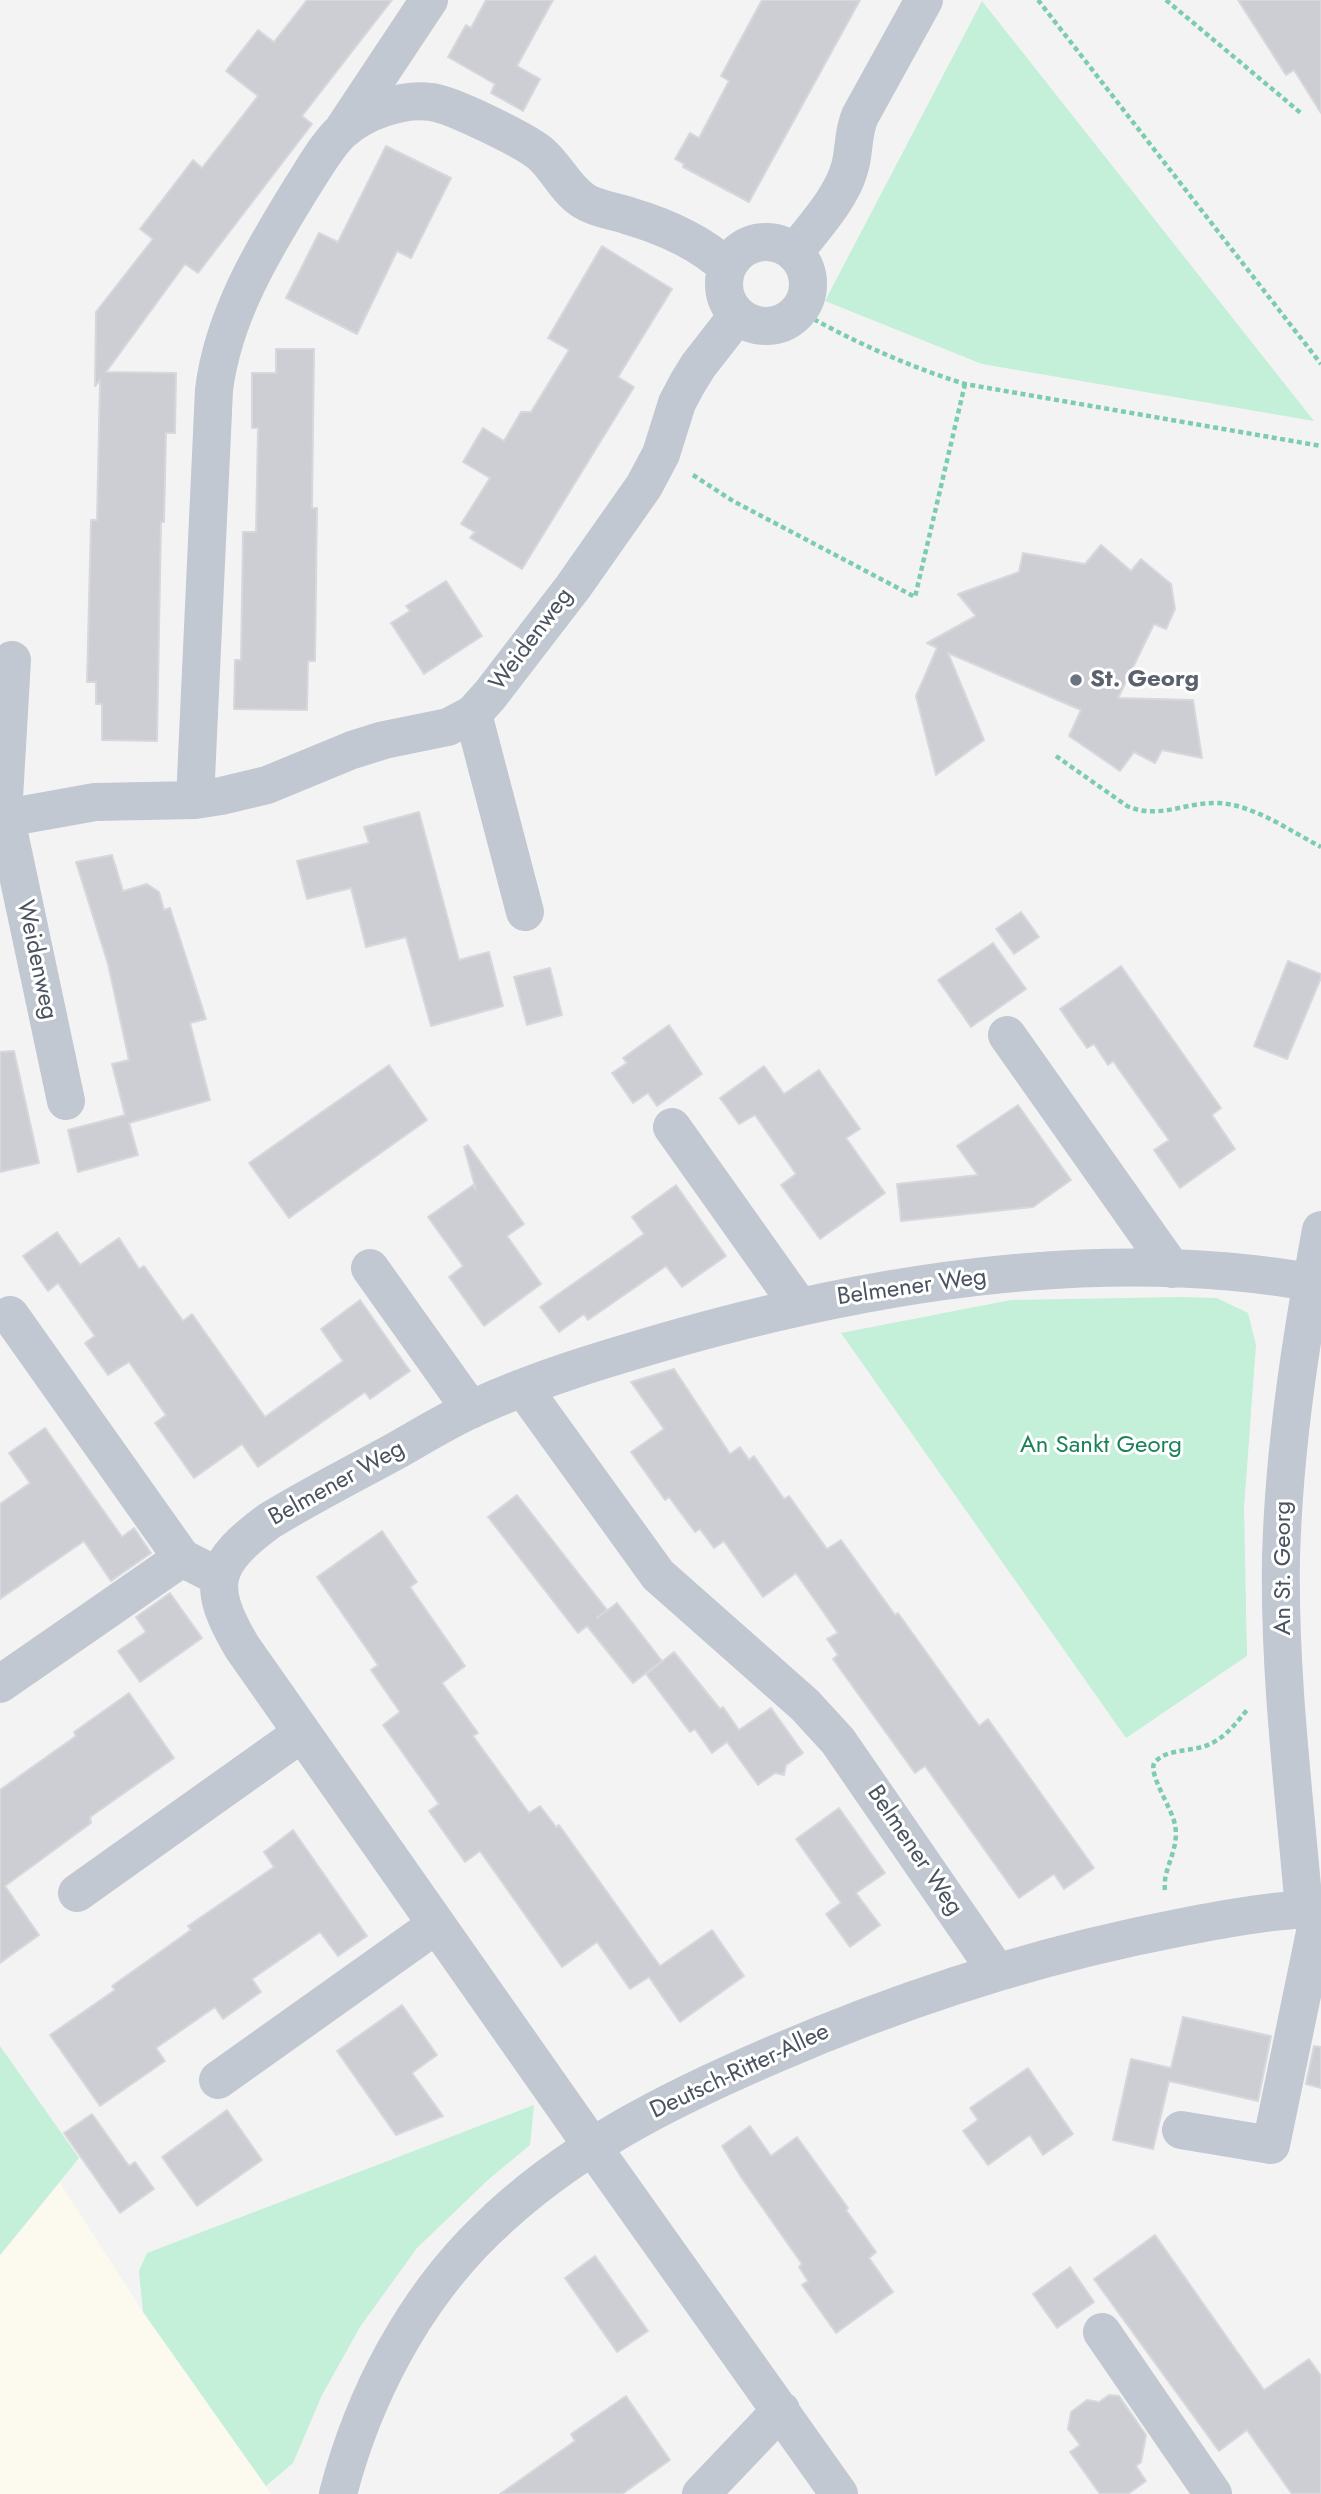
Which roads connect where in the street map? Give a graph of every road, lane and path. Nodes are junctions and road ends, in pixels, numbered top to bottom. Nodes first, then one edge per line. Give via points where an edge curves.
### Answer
1 (429, 0) edge
2 (924, 0) edge
3 (1038, 0) edge
4 (1166, 0) edge
5 (1302, 114) dead end
6 (341, 133) junction
7 (794, 253) junction
8 (727, 267) junction
9 (799, 311) junction
10 (737, 316) junction
11 (1321, 364) edge
12 (965, 384) junction
13 (1321, 446) edge
14 (661, 454) junction
15 (12, 660) dead end
16 (473, 714) junction
17 (1056, 756) dead end
18 (195, 800) junction
19 (3, 819) edge
20 (1321, 847) edge
21 (525, 912) dead end
22 (1007, 1035) dead end
23 (66, 1101) dead end
24 (672, 1127) dead end
25 (1321, 1230) edge
26 (370, 1268) dead end
27 (1172, 1269) junction
28 (1317, 1283) edge
29 (799, 1306) junction
30 (10, 1315) dead end
31 (523, 1388) junction
32 (471, 1410) junction
33 (182, 1558) junction
34 (219, 1577) junction
35 (1284, 1665) junction
36 (0, 1685) edge
37 (302, 1733) junction
38 (77, 1893) dead end
39 (1315, 1908) edge
40 (436, 1925) junction
41 (1170, 1929) junction
42 (997, 1972) junction
43 (218, 2080) dead end
44 (1181, 2130) dead end
45 (592, 2146) junction
46 (1102, 2332) dead end
47 (781, 2410) junction
48 (338, 2494) edge
49 (701, 2494) edge
50 (839, 2494) edge
51 (1213, 2494) edge

1 - 6 street
2 - 7 street via 860,116 842,186
3 - 11 path
4 - 5 path
6 - 8 street via 391,107 423,102 443,105 541,154 587,204 632,216 692,242
6 - 18 street via 270,242 237,305 221,348 214,390
7 - 8 street via 771,242 757,243 745,247
7 - 9 street via 807,275 808,287
8 - 10 street via 724,293
9 - 10 street via 776,325 748,323
9 - 12 path via 859,344
10 - 14 street, Weidenweg via 687,384
12 - 13 path
12 - 14 path via 915,597 733,501
14 - 16 street, Weidenweg via 621,522
15 - 19 street, Weidenweg
16 - 18 street, Weidenweg via 448,727 352,750 267,785
16 - 21 street
17 - 20 path via 1136,810 1156,813 1215,803 1235,805
18 - 19 street, Weidenweg via 95,802
19 - 23 street, Weidenweg
22 - 27 street
24 - 29 street
25 - 28 street, An St. Georg
26 - 32 street
27 - 28 street, Belmener Weg
27 - 29 street, Belmener Weg via 1017,1273
28 - 35 street, An St. Georg via 1293,1399 1285,1479 1281,1561
29 - 31 street, Belmener Weg via 655,1345
30 - 33 street
31 - 32 street, Belmener Weg
31 - 42 street, Belmener Weg via 658,1574 805,1705 838,1741
32 - 34 street, Belmener Weg via 269,1521 229,1555
33 - 34 street
33 - 36 street
34 - 37 street via 220,1601 231,1628
35 - 39 street, An St. Georg
35 - 41 path via 1220,1738 1205,1746 1166,1753 1154,1763 1152,1773 1175,1826 1175,1846 1163,1879
37 - 38 street
37 - 40 street
39 - 41 street, Deutsch-Ritter-Allee
39 - 44 street, An St. Georg via 1271,2146
40 - 43 street
40 - 45 street
41 - 42 street, Deutsch-Ritter-Allee
42 - 45 street, Deutsch-Ritter-Allee via 851,2021 701,2086
45 - 47 street
45 - 48 street, Deutsch-Ritter-Allee via 510,2207 438,2285 377,2385
46 - 51 street
47 - 49 street
47 - 50 street

